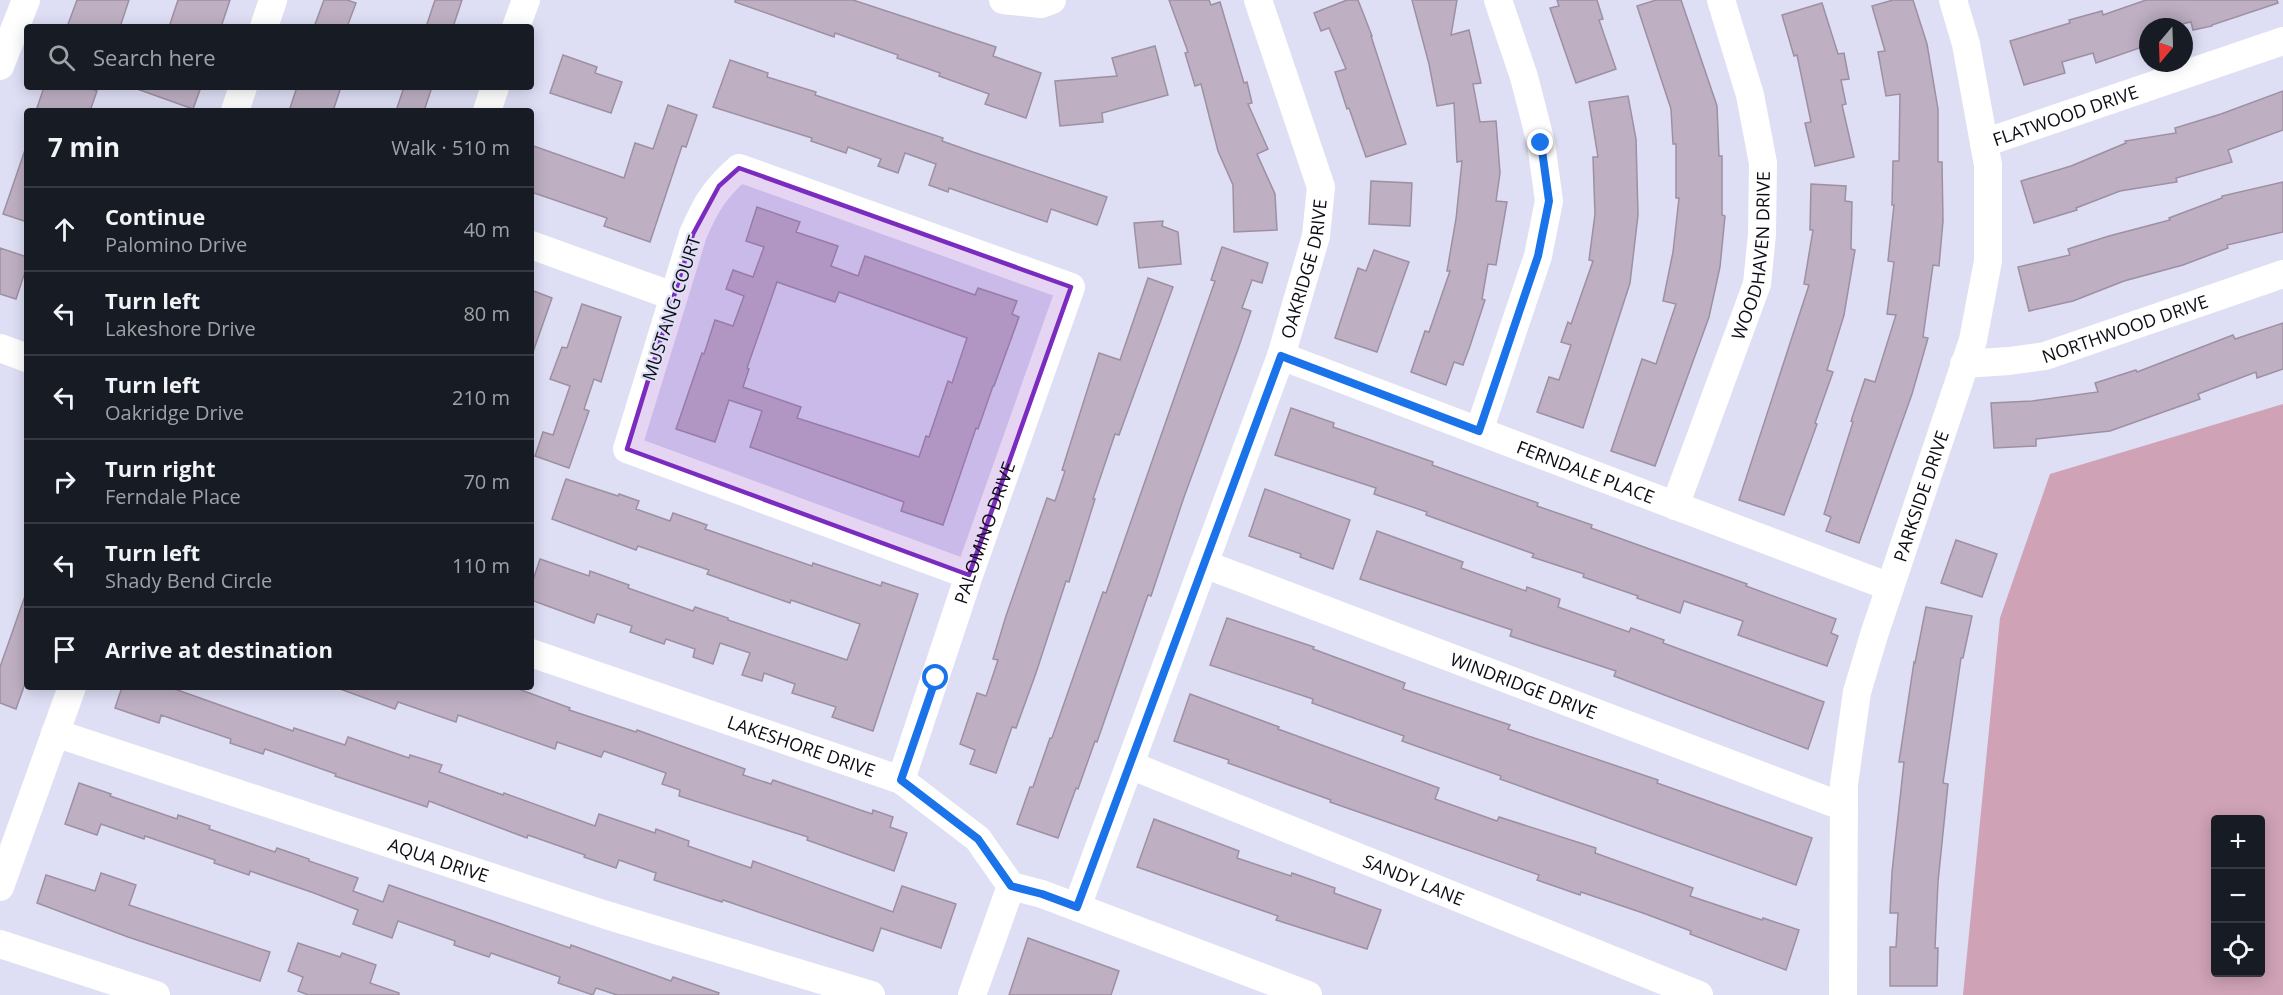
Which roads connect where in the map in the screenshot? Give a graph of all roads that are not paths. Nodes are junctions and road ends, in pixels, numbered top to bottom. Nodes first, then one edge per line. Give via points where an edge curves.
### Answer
1 (26, 0) edge
2 (273, 0) edge
3 (526, 0) edge
4 (1003, 0) edge
5 (1052, 0) edge
6 (1258, 0) edge
7 (1498, 0) edge
8 (1721, 0) edge
9 (1953, 0) edge
10 (265, 24) edge
11 (517, 24) edge
12 (2283, 41) edge
13 (0, 66) edge
14 (242, 90) edge
15 (494, 90) edge
16 (236, 108) edge
17 (488, 108) edge
18 (1984, 143) junction
19 (534, 246) edge
20 (2283, 274) edge
21 (1071, 287) joint
22 (673, 296) junction
23 (0, 348) edge
24 (1281, 356) junction
25 (24, 357) edge
26 (1964, 364) junction
27 (1479, 431) junction
28 (1675, 506) junction
29 (1204, 564) junction
30 (969, 575) junction
31 (1890, 587) junction
32 (534, 654) edge
33 (71, 690) edge
34 (55, 733) junction
35 (1130, 765) junction
36 (901, 780) junction
37 (1844, 807) junction
38 (1011, 886) junction
39 (0, 887) edge
40 (1077, 907) junction
41 (0, 944) edge
42 (156, 995) edge
43 (871, 995) edge
44 (972, 995) edge
45 (1308, 995) edge
46 (1699, 995) edge
47 (1843, 995) edge

1 - 13 street
2 - 10 street
3 - 11 street
4 - 5 street via 1041,4
6 - 24 street, OAKRIDGE DRIVE via 1321,187 1316,236
7 - 27 street via 1541,143 1549,201 1538,256
8 - 28 street, WOODHAVEN DRIVE via 1750,95 1763,163 1758,284
9 - 18 street, PARKSIDE DRIVE via 1966,44
12 - 18 street, FLATWOOD DRIVE
14 - 16 street
15 - 17 street
18 - 26 street, PARKSIDE DRIVE via 1988,165 1988,261 1973,340
19 - 22 street
20 - 26 street, NORTHWOOD DRIVE via 2046,356
21 - 22 street, MUSTANG COURT via 739,168 719,186 706,206
21 - 30 street, PALOMINO DRIVE
22 - 30 street, MUSTANG COURT via 627,449
23 - 25 street
24 - 27 street, FERNDALE PLACE
24 - 29 street, OAKRIDGE DRIVE
26 - 31 street, PARKSIDE DRIVE
27 - 28 street, FERNDALE PLACE
28 - 31 street, FERNDALE PLACE
29 - 35 street, OAKRIDGE DRIVE
29 - 37 street, WINDRIDGE DRIVE
30 - 36 street, PALOMINO DRIVE
31 - 37 street, PARKSIDE DRIVE via 1857,692
32 - 36 street, LAKESHORE DRIVE
33 - 34 street
34 - 39 street
34 - 43 street, AQUA DRIVE via 606,915
35 - 40 street, OAKRIDGE DRIVE
35 - 46 street, SANDY LANE
36 - 38 street, LAKESHORE DRIVE via 978,839
37 - 47 street, PARKSIDE DRIVE
38 - 40 street
38 - 44 street
40 - 45 street
41 - 42 street

